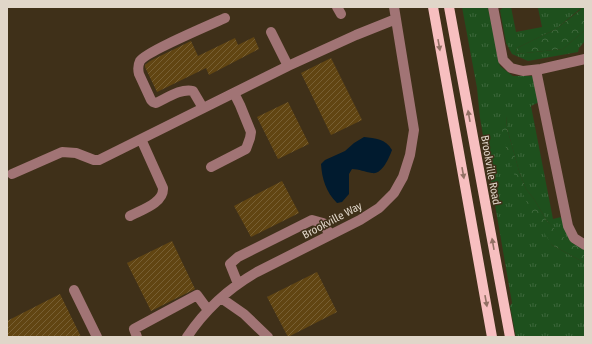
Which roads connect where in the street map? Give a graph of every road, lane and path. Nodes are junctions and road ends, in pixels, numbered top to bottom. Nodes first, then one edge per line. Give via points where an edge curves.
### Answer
1 (394, 7) edge
2 (432, 7) edge
3 (450, 7) edge
4 (493, 7) edge
5 (225, 18) dead end
6 (396, 19) junction
7 (271, 32) dead end
8 (585, 59) edge
9 (288, 66) junction
10 (536, 70) junction
11 (234, 93) junction
12 (203, 108) junction
13 (141, 139) junction
14 (211, 167) dead end
15 (12, 174) dead end
16 (130, 216) dead end
17 (330, 235) junction
18 (585, 245) edge
19 (238, 284) junction
20 (74, 290) dead end
21 (220, 298) junction
22 (208, 310) junction
23 (97, 337) edge
24 (137, 337) edge
25 (187, 337) edge
26 (268, 337) edge
27 (492, 337) edge
28 (510, 337) edge

1 - 6 street, Brookville Way
2 -> 27 main road
28 -> 3 main road, Brookville Road
4 - 10 street via 503,60 511,68 523,71
5 - 12 street via 144,57 138,69 153,102 191,90
6 - 9 street
6 - 17 street, Brookville Way via 414,130 408,162 394,193 379,208
7 - 9 street
8 - 10 street
9 - 11 street
10 - 18 street via 568,226 574,238
11 - 12 street
11 - 14 street via 251,132 250,138 246,149
12 - 13 street
13 - 15 street via 99,160 62,152
13 - 16 street via 163,192 159,199
17 - 19 street, Brookville Way
17 - 19 street via 323,222 312,220 238,257 230,264
19 - 21 street, Brookville Way
20 - 23 street
21 - 22 street, Brookville Way
21 - 26 street via 244,314
22 - 24 street via 196,295 134,329
22 - 25 street, Brookville Way

